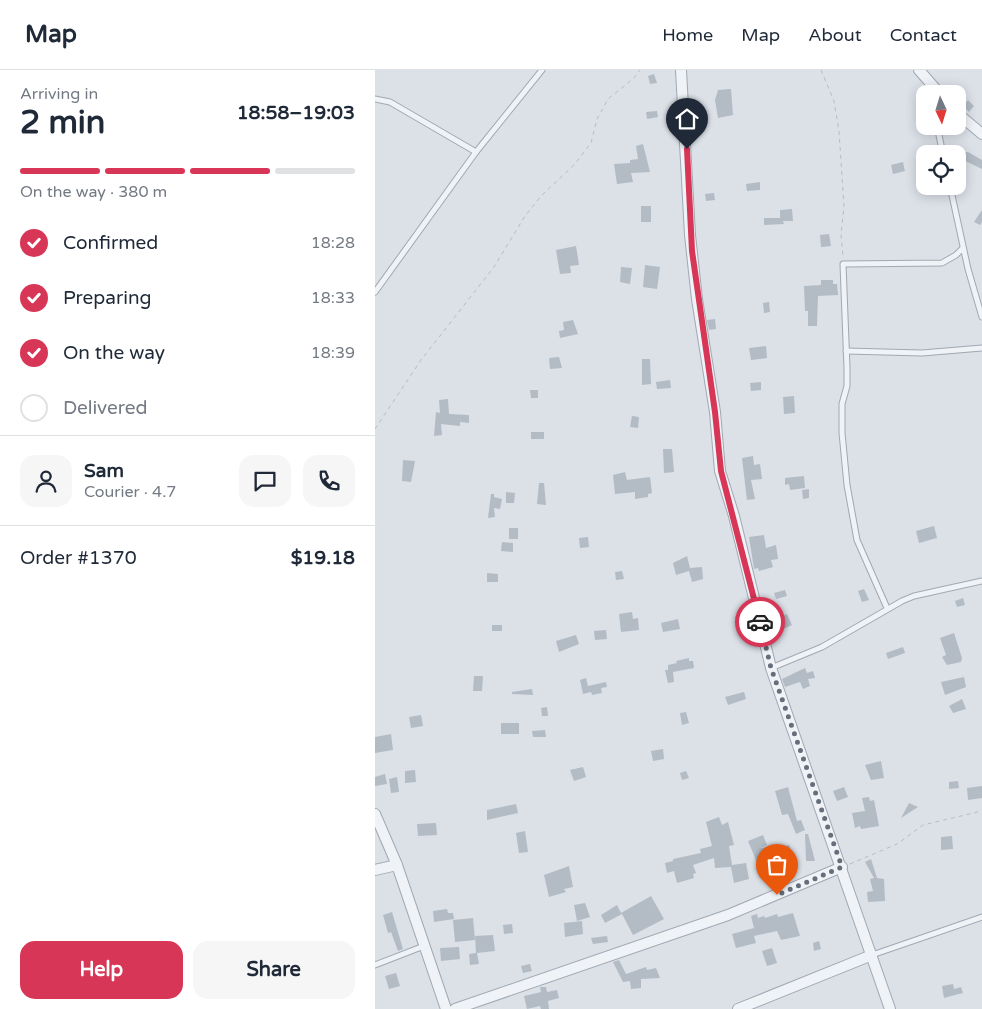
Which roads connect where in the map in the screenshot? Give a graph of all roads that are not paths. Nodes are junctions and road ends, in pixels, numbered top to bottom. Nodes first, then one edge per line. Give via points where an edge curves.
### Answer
1 (541, 70) edge
2 (681, 70) edge
3 (919, 70) edge
4 (932, 85) edge
5 (375, 99) edge
6 (966, 121) edge
7 (982, 134) edge
8 (476, 152) junction
9 (952, 195) edge
10 (963, 248) junction
11 (375, 292) edge
12 (982, 316) edge
13 (982, 348) edge
14 (846, 351) junction
15 (982, 581) edge
16 (887, 608) junction
17 (771, 668) junction
18 (375, 814) edge
19 (397, 865) junction
20 (842, 867) junction
21 (375, 870) edge
22 (982, 917) edge
23 (425, 946) junction
24 (873, 955) junction
25 (375, 965) edge
26 (446, 1009) edge
27 (455, 1009) edge
28 (738, 1009) edge
29 (890, 1009) edge

1 - 8 lane
2 - 17 street via 690,235 721,471
3 - 4 street
5 - 8 lane via 390,102
6 - 7 street
8 - 11 lane
9 - 10 lane
10 - 12 lane
10 - 14 lane via 942,263 843,264
13 - 14 lane via 922,353
14 - 16 lane via 847,386 842,404 842,433 847,485 857,540
15 - 16 lane via 914,596
16 - 17 lane via 822,647
17 - 20 street
18 - 19 street
19 - 21 street
19 - 23 street
20 - 24 street
20 - 27 street via 728,915
22 - 24 lane
23 - 25 lane
23 - 26 street
24 - 28 street
24 - 29 street

